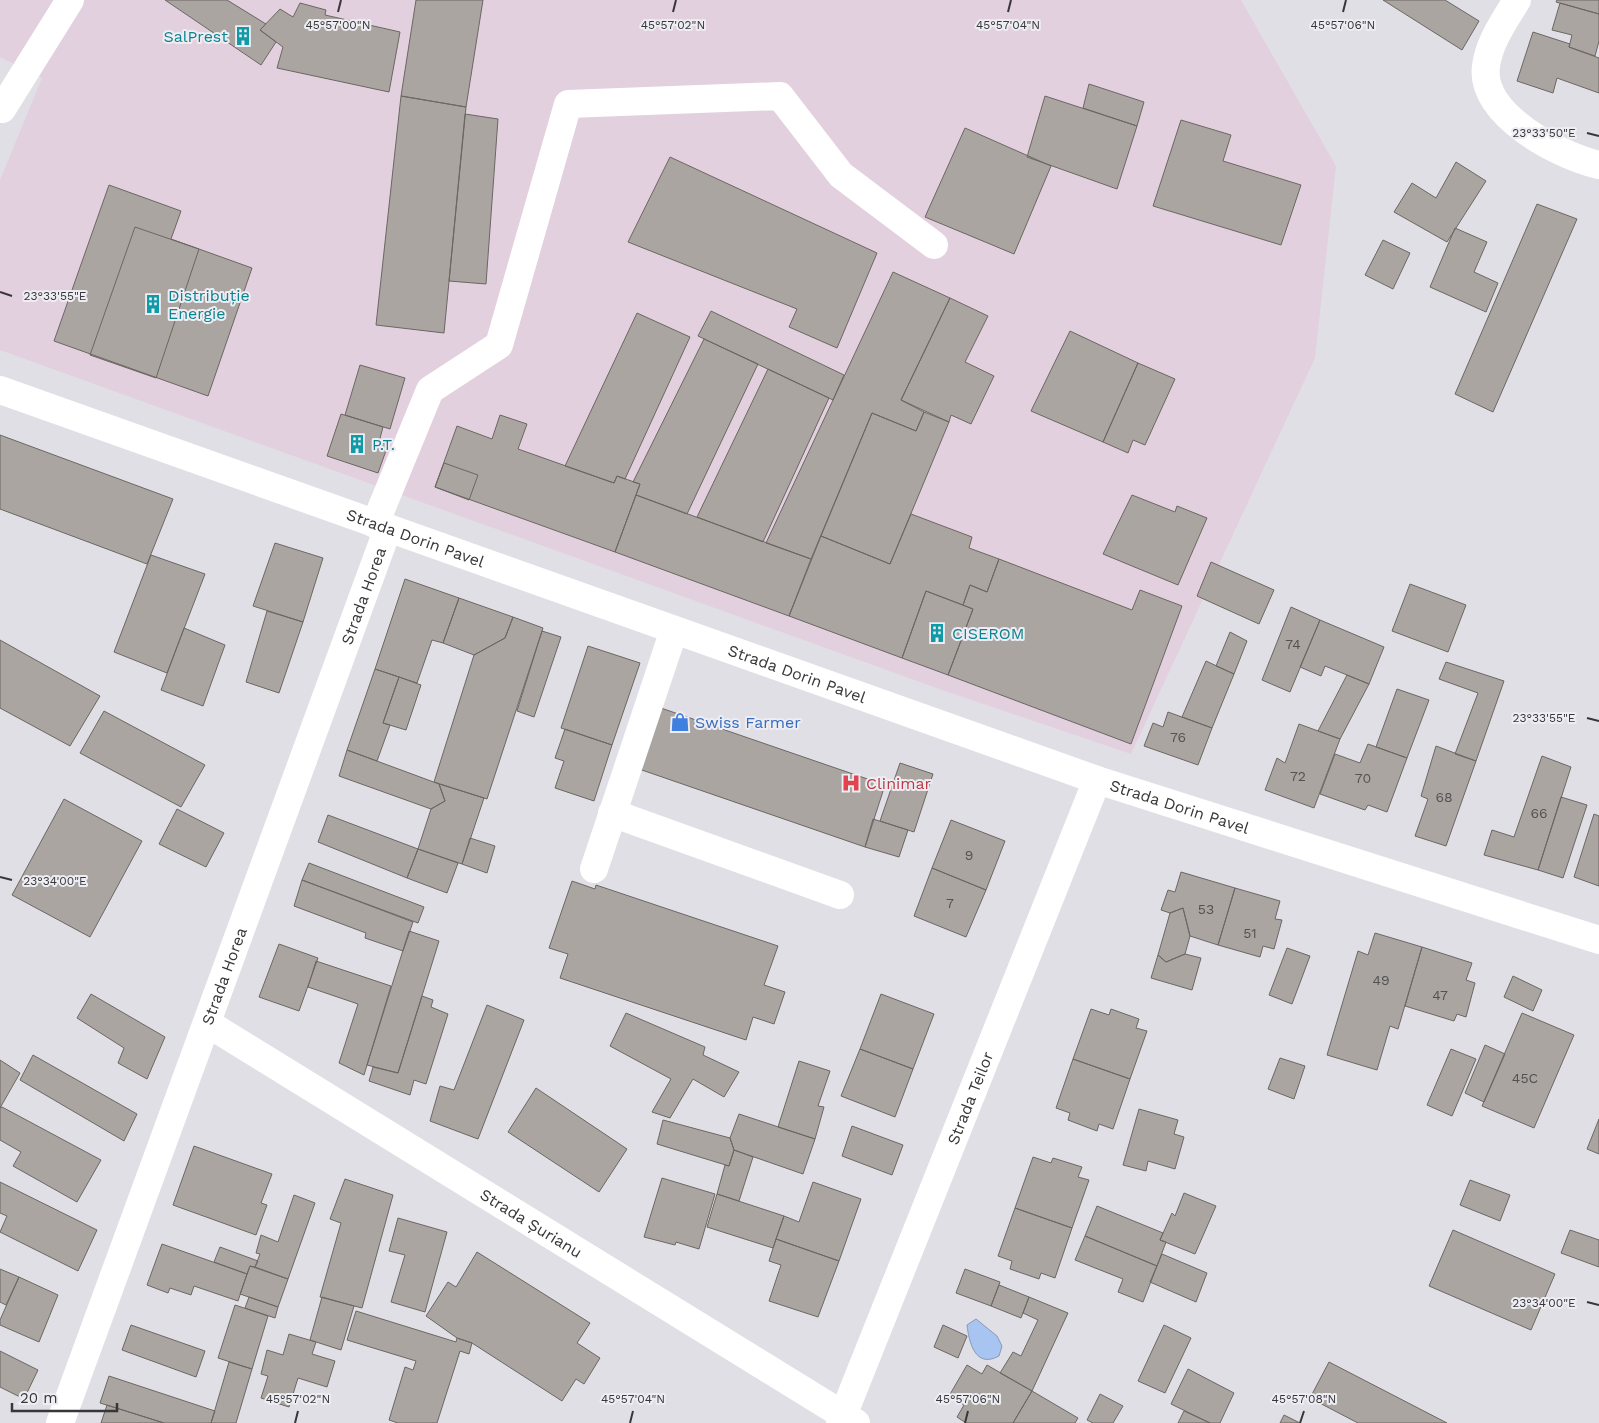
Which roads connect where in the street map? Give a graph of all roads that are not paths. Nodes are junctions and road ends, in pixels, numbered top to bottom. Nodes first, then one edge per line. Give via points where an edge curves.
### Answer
1 (70, 0) edge
2 (1517, 0) edge
3 (1, 110) edge
4 (1599, 165) edge
5 (934, 245) dead end
6 (0, 390) edge
7 (381, 526) junction
8 (674, 630) junction
9 (1096, 780) junction
10 (612, 813) junction
11 (594, 869) dead end
12 (840, 895) dead end
13 (1599, 940) edge
14 (207, 1023) junction
15 (847, 1420) edge
16 (60, 1423) edge

1 - 3 street
2 - 4 street via 1490,49 1485,68 1497,106 1538,140 1578,160
5 - 7 street, Strada Horea via 841,174 780,96 568,104 499,345 430,390
6 - 7 street, Strada Dorin Pavel
7 - 8 street, Strada Dorin Pavel
7 - 14 street, Strada Horea
8 - 9 street, Strada Dorin Pavel
8 - 10 street
9 - 13 street, Strada Dorin Pavel
9 - 15 street, Strada Teilor
10 - 11 street
10 - 12 street
14 - 15 street, Strada Șurianu
14 - 16 street, Strada Horea

